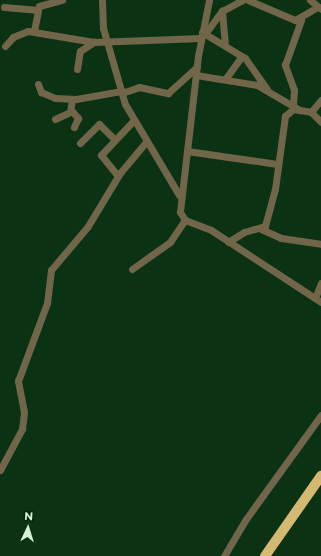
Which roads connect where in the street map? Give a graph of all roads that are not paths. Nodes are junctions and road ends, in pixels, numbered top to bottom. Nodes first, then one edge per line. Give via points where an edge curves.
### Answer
1 (62, 0) edge
2 (102, 0) edge
3 (209, 0) edge
4 (243, 0) edge
5 (248, 0) edge
6 (310, 0) edge
7 (4, 7) dead end
8 (319, 9) edge
9 (36, 10) junction
10 (222, 11) junction
11 (301, 20) junction
12 (34, 31) junction
13 (202, 35) junction
14 (94, 42) junction
15 (107, 42) junction
16 (225, 44) junction
17 (5, 46) dead end
18 (242, 56) junction
19 (197, 67) junction
20 (77, 69) dead end
21 (196, 76) junction
22 (226, 78) junction
23 (38, 84) dead end
24 (267, 89) junction
25 (122, 92) junction
26 (72, 99) junction
27 (321, 100) edge
28 (293, 104) junction
29 (71, 110) junction
30 (300, 110) junction
31 (311, 112) junction
32 (55, 118) dead end
33 (134, 120) junction
34 (321, 122) edge
35 (74, 127) dead end
36 (114, 139) junction
37 (146, 142) junction
38 (80, 143) dead end
39 (187, 151) junction
40 (278, 164) junction
41 (118, 176) junction
42 (179, 196) junction
43 (185, 220) junction
44 (261, 229) junction
45 (228, 242) junction
46 (321, 244) edge
47 (132, 268) dead end
48 (321, 283) edge
49 (318, 300) edge
50 (321, 415) edge
51 (0, 470) edge
52 (321, 476) edge
53 (224, 556) edge
54 (265, 556) edge

1 - 9 street
2 - 15 street
3 - 13 street
4 - 10 street
5 - 11 street
6 - 8 street
7 - 9 street
8 - 11 street
9 - 12 street
10 - 13 street
10 - 16 street
11 - 28 street via 285,65 294,90
12 - 14 street
12 - 17 street via 22,32
13 - 15 street
13 - 16 street
13 - 19 street
14 - 15 street
14 - 20 street via 80,51
15 - 25 street
16 - 18 street
18 - 22 street
18 - 24 street
19 - 21 street
19 - 25 street via 168,93 139,87
21 - 22 street
21 - 39 street
22 - 24 street
23 - 26 street via 44,95
24 - 28 street
25 - 26 street
25 - 33 street
26 - 29 street
27 - 31 street
28 - 30 street
29 - 32 street
29 - 35 street via 78,118
30 - 31 street
30 - 40 street via 293,109 285,116
31 - 34 street
33 - 36 street
33 - 37 street
36 - 38 street via 99,124
36 - 41 street via 101,157
37 - 41 street
37 - 42 street
39 - 40 street
39 - 42 street
40 - 44 street via 269,215
41 - 51 street via 88,226 51,270 47,303 18,381 24,412 22,429
42 - 43 street via 180,212
43 - 45 street via 211,230
43 - 47 street via 170,242
44 - 45 street via 244,232
44 - 46 street via 281,238
45 - 49 street
48 - 49 street
50 - 53 street via 246,519
52 - 54 highway

